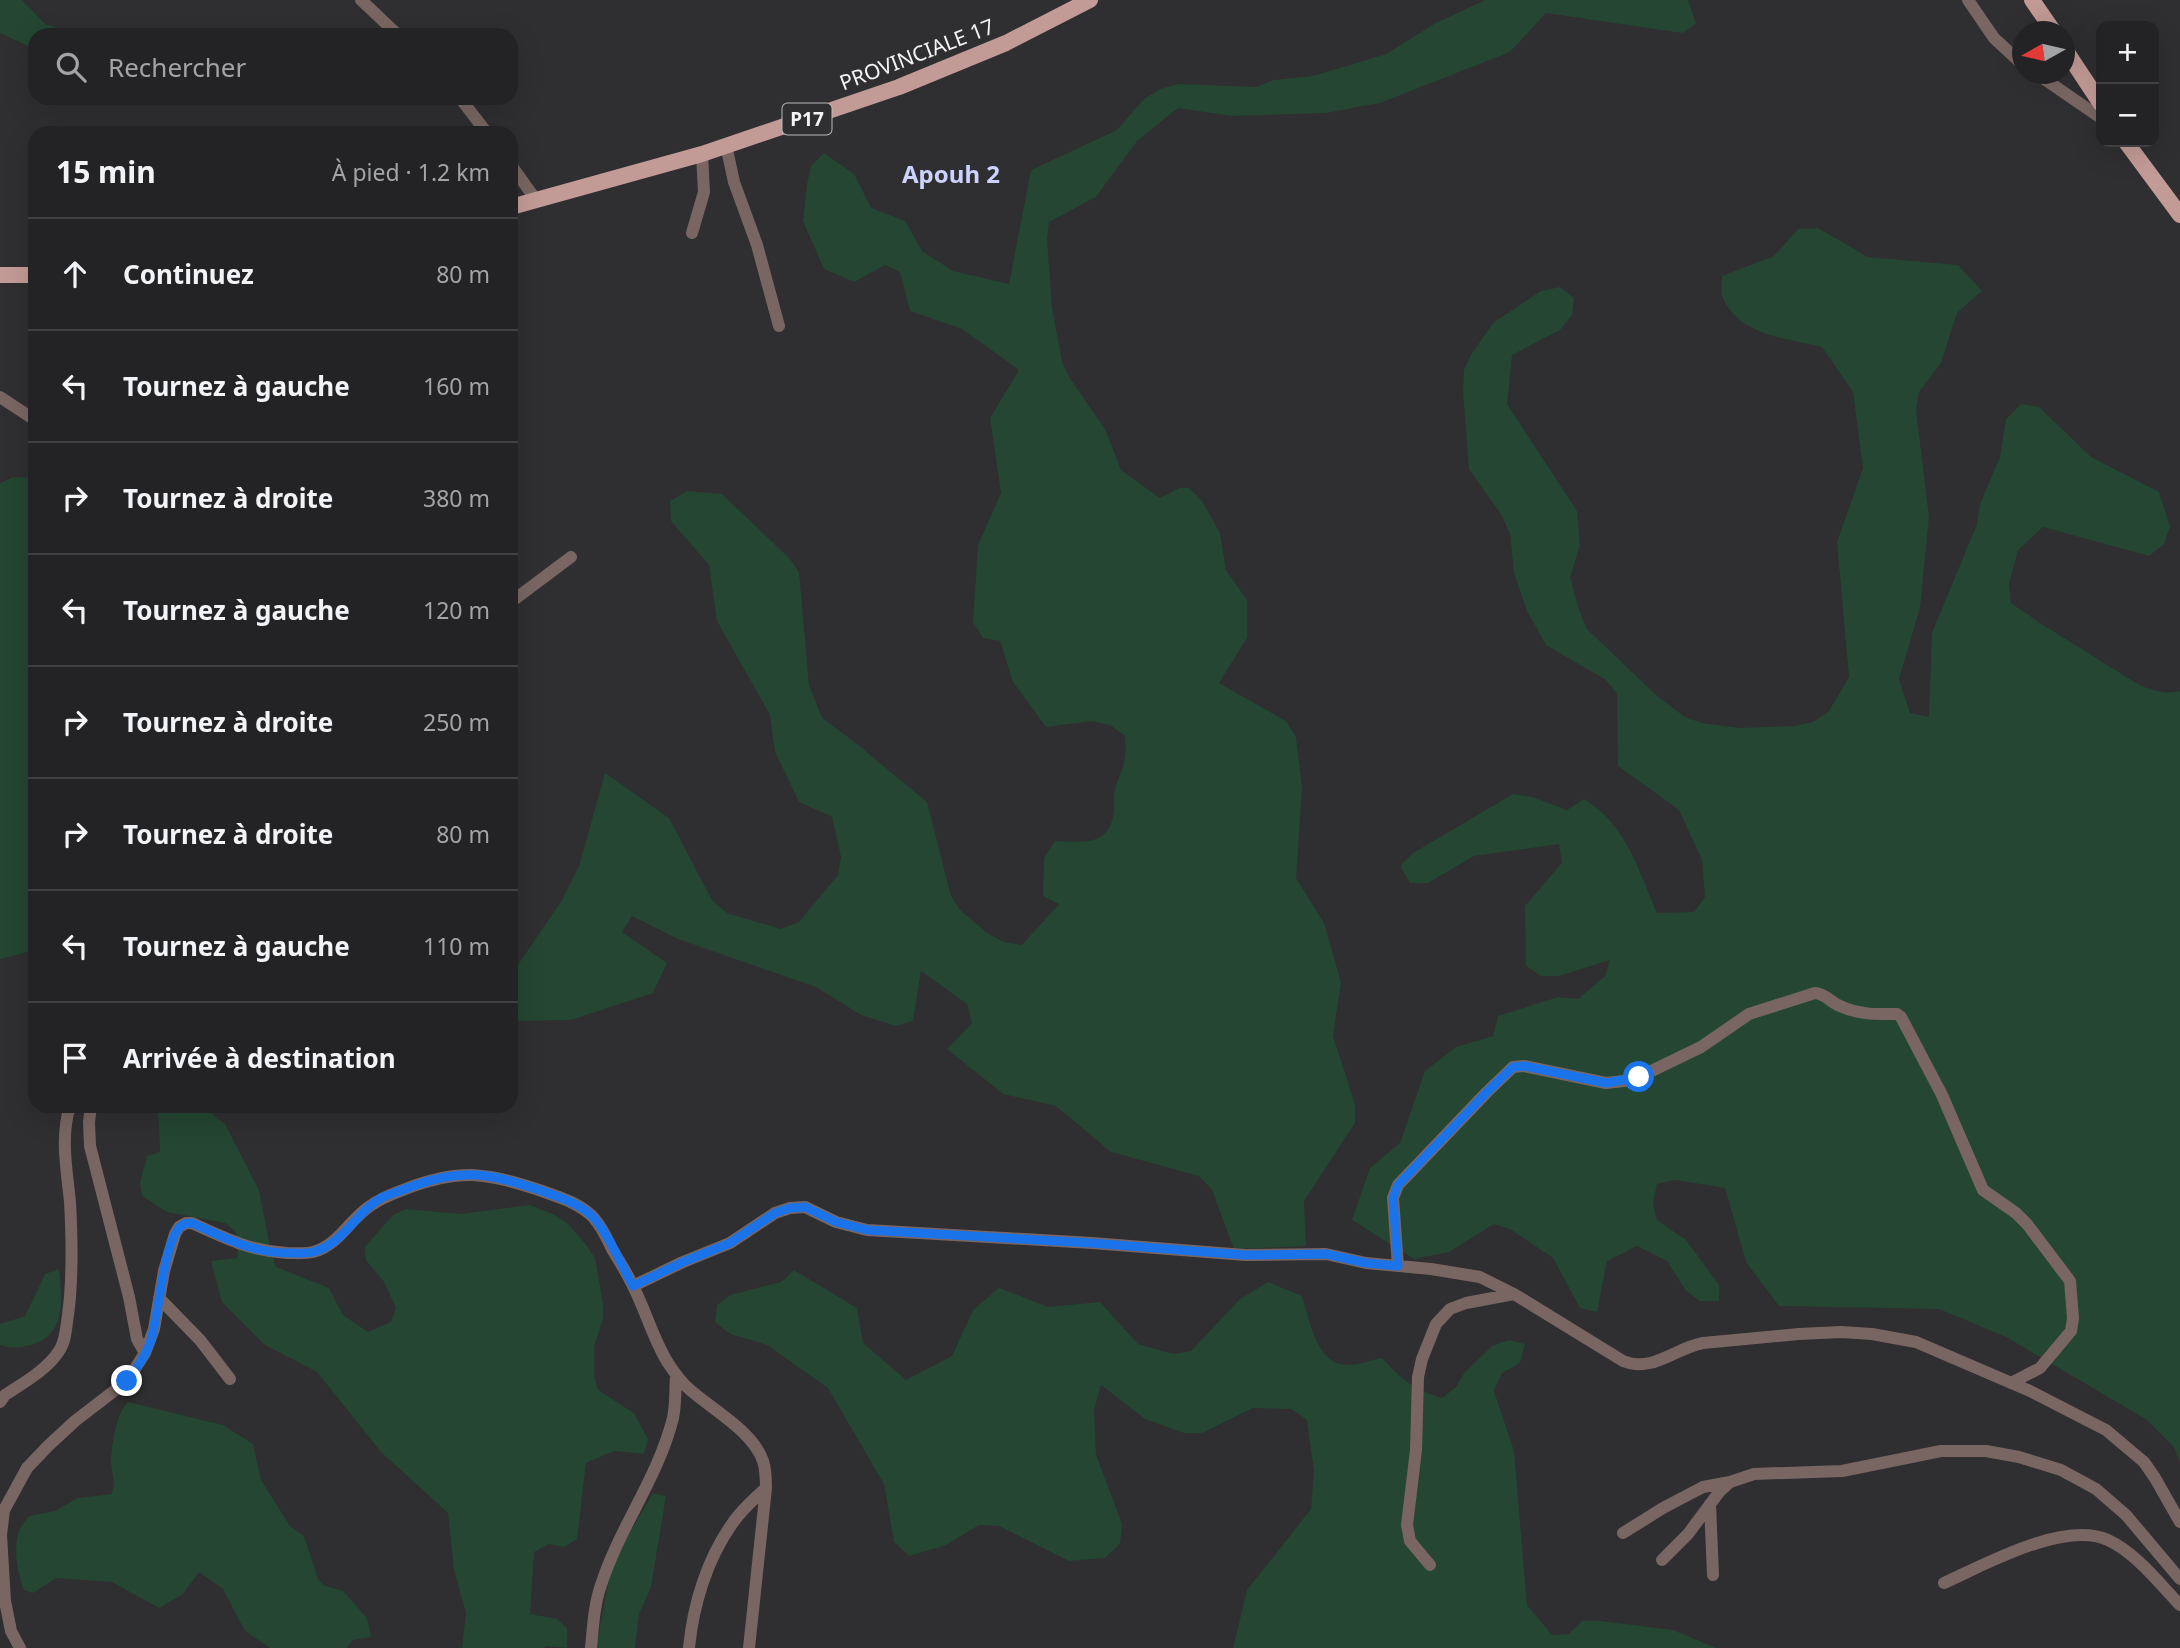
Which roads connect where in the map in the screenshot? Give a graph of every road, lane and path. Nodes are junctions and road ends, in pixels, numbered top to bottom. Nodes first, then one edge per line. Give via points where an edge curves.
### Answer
1 (360, 0) edge
2 (1090, 0) edge
3 (1968, 0) edge
4 (2036, 1) edge
5 (2048, 21) edge
6 (390, 28) edge
7 (2012, 55) edge
8 (2075, 65) edge
9 (2052, 84) edge
10 (2096, 96) edge
11 (465, 105) edge
12 (2096, 115) edge
13 (482, 126) edge
14 (726, 145) junction
15 (2130, 147) edge
16 (702, 154) junction
17 (518, 175) edge
18 (536, 200) junction
19 (518, 205) edge
20 (2180, 215) edge
21 (692, 233) dead end
22 (0, 275) edge
23 (28, 275) edge
24 (779, 326) dead end
25 (0, 397) edge
26 (28, 416) edge
27 (571, 557) dead end
28 (518, 597) edge
29 (68, 1113) edge
30 (90, 1113) edge
31 (1398, 1266) junction
32 (633, 1286) junction
33 (1514, 1294) junction
34 (159, 1298) junction
35 (145, 1353) junction
36 (676, 1375) junction
37 (230, 1379) dead end
38 (2011, 1383) junction
39 (0, 1402) edge
40 (1730, 1482) junction
41 (766, 1488) junction
42 (1710, 1504) junction
43 (2, 1512) edge
44 (2180, 1521) edge
45 (1623, 1533) dead end
46 (1662, 1560) dead end
47 (1430, 1565) dead end
48 (1713, 1575) dead end
49 (2180, 1579) edge
50 (1944, 1583) dead end
51 (2180, 1605) edge
52 (20, 1648) edge
53 (591, 1648) edge
54 (690, 1648) edge
55 (749, 1648) edge

1 - 6 street
2 - 14 main road, PROVINCIALE 17 / P17 via 959,64
3 - 7 street via 1994,38
4 - 5 main road
8 - 10 main road
9 - 12 street
11 - 13 street
14 - 16 main road, PROVINCIALE 17 / P17
14 - 24 street
15 - 20 main road
16 - 18 main road, PROVINCIALE 17 / P17
16 - 21 street via 704,192
17 - 18 street
18 - 19 main road, PROVINCIALE 17 / P17
22 - 23 main road
25 - 26 street
27 - 28 street
29 - 39 street via 65,1144 70,1266 64,1338 50,1362
30 - 35 street via 90,1146 137,1339
31 - 32 street via 1326,1254 1245,1255 867,1230 801,1206 775,1213 730,1243
31 - 33 street via 1480,1277
31 - 38 street via 1393,1198 1398,1185 1513,1067 1606,1083 1624,1081 1705,1044 1749,1014 1820,993 1836,1005 1860,1013 1901,1017 1942,1095 1983,1190 2027,1224 2070,1281 2071,1331 2040,1368
32 - 34 street via 595,1219 582,1207 536,1189 471,1173 437,1177 384,1197 325,1248 311,1253 250,1248 186,1223 175,1234
32 - 36 street
33 - 38 street via 1632,1365 1651,1364 1703,1343 1799,1334 1872,1334 1916,1342
33 - 47 street via 1450,1309 1436,1324 1422,1359 1407,1525 1410,1541
34 - 35 street
34 - 37 street
35 - 43 street via 127,1381 75,1421 34,1461
36 - 41 street via 755,1447 762,1458
36 - 53 street via 674,1414 666,1442 600,1585
38 - 44 street via 2106,1430 2144,1462
40 - 42 street
40 - 45 street via 1703,1488
40 - 49 street via 1765,1472 1842,1471 1941,1451 2019,1457 2061,1470 2096,1489 2126,1515
41 - 54 street via 732,1522 716,1553 699,1596
41 - 55 street
42 - 46 street
42 - 48 street
43 - 52 street via 5,1601
50 - 51 street via 2044,1540 2092,1536 2107,1539 2129,1553

